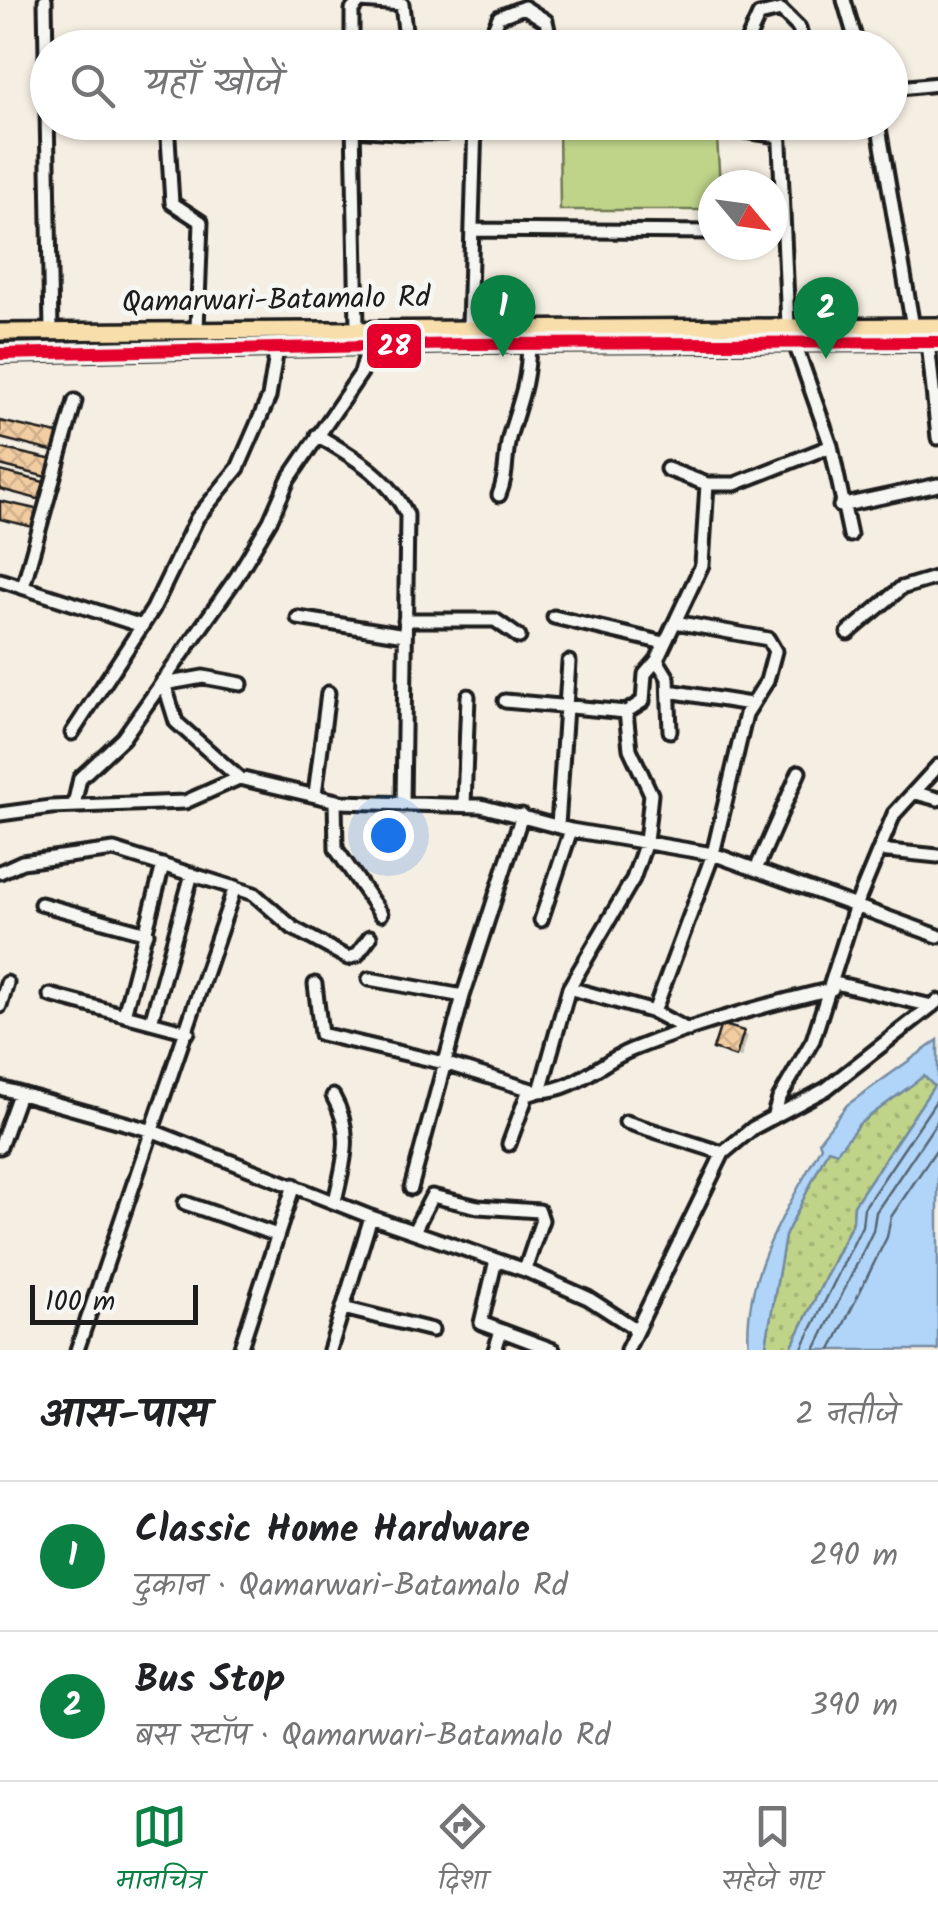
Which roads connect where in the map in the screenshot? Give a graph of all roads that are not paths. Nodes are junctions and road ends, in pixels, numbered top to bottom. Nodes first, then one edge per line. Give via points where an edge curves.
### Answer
1 (44, 0) edge
2 (844, 0) edge
3 (45, 30) edge
4 (352, 30) edge
5 (405, 30) edge
6 (494, 30) edge
7 (548, 30) edge
8 (752, 30) edge
9 (800, 30) edge
10 (853, 30) edge
11 (938, 84) edge
12 (908, 87) edge
13 (47, 140) edge
14 (168, 140) edge
15 (354, 140) edge
16 (474, 140) edge
17 (779, 140) edge
18 (881, 140) edge
19 (778, 170) edge
20 (472, 230) junction
21 (698, 232) edge
22 (781, 260) edge
23 (938, 326) edge
24 (358, 327) junction
25 (468, 327) junction
26 (914, 327) junction
27 (197, 329) junction
28 (52, 331) junction
29 (0, 332) edge
30 (791, 333) junction
31 (933, 342) edge
32 (530, 343) junction
33 (368, 347) junction
34 (277, 349) junction
35 (42, 353) junction
36 (0, 354) edge
37 (75, 401) dead end
38 (317, 434) junction
39 (938, 438) edge
40 (831, 446) junction
41 (667, 468) dead end
42 (707, 484) junction
43 (938, 484) edge
44 (499, 495) dead end
45 (840, 506) junction
46 (850, 535) dead end
47 (938, 576) edge
48 (0, 580) edge
49 (23, 588) junction
50 (554, 617) dead end
51 (298, 618) dead end
52 (406, 620) junction
53 (675, 622) junction
54 (142, 626) junction
55 (848, 633) dead end
56 (405, 635) junction
57 (519, 637) dead end
58 (664, 643) junction
59 (657, 660) junction
60 (569, 662) dead end
61 (164, 682) junction
62 (241, 684) dead end
63 (669, 691) junction
64 (328, 693) dead end
65 (468, 696) dead end
66 (505, 701) dead end
67 (567, 704) junction
68 (750, 704) junction
69 (626, 712) junction
70 (670, 731) dead end
71 (72, 733) dead end
72 (938, 766) edge
73 (799, 772) dead end
74 (239, 778) junction
75 (916, 793) junction
76 (315, 794) junction
77 (938, 799) edge
78 (335, 801) junction
79 (464, 804) junction
80 (74, 805) junction
81 (403, 805) junction
82 (0, 814) edge
83 (522, 815) junction
84 (564, 828) junction
85 (646, 842) junction
86 (879, 850) junction
87 (712, 854) junction
88 (938, 856) edge
89 (164, 865) junction
90 (756, 867) junction
91 (0, 872) edge
92 (192, 874) junction
93 (235, 886) junction
94 (41, 904) dead end
95 (855, 908) junction
96 (381, 914) dead end
97 (541, 920) dead end
98 (147, 933) junction
99 (938, 936) edge
100 (370, 937) dead end
101 (369, 979) dead end
102 (8, 983) dead end
103 (315, 984) dead end
104 (833, 986) junction
105 (570, 988) junction
106 (50, 995) dead end
107 (463, 996) junction
108 (935, 1004) edge
109 (0, 1006) edge
110 (654, 1012) junction
111 (124, 1015) junction
112 (152, 1022) junction
113 (688, 1030) junction
114 (188, 1032) junction
115 (444, 1063) junction
116 (0, 1088) edge
117 (536, 1091) junction
118 (20, 1094) junction
119 (333, 1096) dead end
120 (773, 1117) junction
121 (626, 1122) dead end
122 (153, 1132) junction
123 (509, 1144) dead end
124 (0, 1148) edge
125 (724, 1153) junction
126 (294, 1185) junction
127 (410, 1188) dead end
128 (335, 1201) junction
129 (185, 1203) dead end
130 (371, 1216) junction
131 (414, 1231) junction
132 (277, 1235) junction
133 (496, 1260) junction
134 (525, 1270) junction
135 (343, 1308) junction
136 (636, 1329) junction
137 (432, 1330) dead end
138 (500, 1331) junction
139 (76, 1350) edge
140 (240, 1350) edge
141 (330, 1350) edge
142 (495, 1350) edge
143 (553, 1350) edge
144 (627, 1350) edge

1 - 3 street
2 - 10 street
4 - 5 street via 352,10 360,1 402,4
6 - 7 street via 500,17 524,7
8 - 9 street via 759,16 781,10
11 - 12 street
13 - 28 street
14 - 27 street via 172,202 202,222
15 - 24 street
16 - 20 street
17 - 19 street
18 - 26 street
20 - 21 street
20 - 25 street
22 - 30 street
23 - 26 main road, Qamarwari-Batamalo Rd
24 - 25 main road, Qamarwari-Batamalo Rd
24 - 27 main road, Qamarwari-Batamalo Rd
25 - 30 main road, Qamarwari-Batamalo Rd
26 - 30 main road, Qamarwari-Batamalo Rd
27 - 28 main road, Qamarwari-Batamalo Rd
28 - 29 main road, Qamarwari-Batamalo Rd
28 - 35 main road
30 - 31 main road, Qamarwari-Batamalo Rd
30 - 32 main road, Qamarwari-Batamalo Rd
30 - 40 street
31 - 39 street
32 - 33 main road, Qamarwari-Batamalo Rd
32 - 44 street via 526,396 509,438
33 - 34 main road, Qamarwari-Batamalo Rd
33 - 38 street via 361,373
34 - 35 main road, Qamarwari-Batamalo Rd
34 - 54 street via 269,397 238,468 197,518
35 - 36 main road, Qamarwari-Batamalo Rd
37 - 49 street
38 - 52 street via 367,465 399,497 407,515
38 - 61 street via 236,578
40 - 42 street via 734,484
40 - 45 street
41 - 42 street
42 - 53 street via 702,566
43 - 45 street
45 - 46 street
47 - 55 street via 901,588
48 - 49 street
49 - 54 street
50 - 58 street
51 - 56 street
52 - 56 street
52 - 57 street via 495,620
53 - 58 street
53 - 68 street via 772,641 770,672
54 - 71 street
56 - 81 street
58 - 59 street
59 - 63 street
59 - 69 street via 645,674 643,701
60 - 67 street
61 - 62 street via 203,677
61 - 74 street via 176,722
61 - 80 street via 123,738 80,778
63 - 68 street
63 - 70 street
64 - 76 street
65 - 79 street
66 - 67 street
67 - 69 street
67 - 84 street
68 - 87 street
69 - 85 street via 630,749 651,794
72 - 75 street
73 - 90 street
74 - 76 street
74 - 80 street via 185,802
75 - 77 street
75 - 86 street via 901,803
76 - 78 street
78 - 81 street
78 - 96 street via 336,849
79 - 81 street
79 - 83 street
80 - 82 street
83 - 84 street
83 - 107 street
84 - 85 street
84 - 97 street
85 - 87 street
85 - 105 street via 634,879
86 - 88 street
86 - 95 street
87 - 90 street
87 - 110 street
89 - 91 street via 114,850 22,862
89 - 92 street
89 - 98 street
90 - 95 street
92 - 93 street
92 - 112 street
93 - 100 street via 344,957 355,957
93 - 114 street
94 - 98 street
95 - 99 street
95 - 104 street
98 - 111 street
101 - 107 street
102 - 109 street
103 - 115 street via 322,1034
104 - 108 street
104 - 113 street
104 - 120 street
105 - 110 street
105 - 117 street
106 - 111 street
107 - 115 street
108 - 120 street via 826,1089
110 - 113 street
111 - 112 street
112 - 114 street
113 - 117 street via 629,1051 570,1086
114 - 122 street
115 - 117 street
115 - 127 street
116 - 118 street
117 - 123 street
118 - 122 street
118 - 124 street
119 - 128 street via 348,1144
120 - 125 street
121 - 125 street
122 - 126 street
122 - 139 street
125 - 136 street
126 - 128 street
126 - 132 street
128 - 130 street
129 - 132 street
130 - 131 street
130 - 135 street
131 - 133 street
131 - 134 street via 432,1196 539,1211
132 - 140 street
133 - 134 street
133 - 138 street via 480,1320
134 - 136 street
135 - 137 street
135 - 141 street
136 - 144 street
138 - 142 street
138 - 143 street

